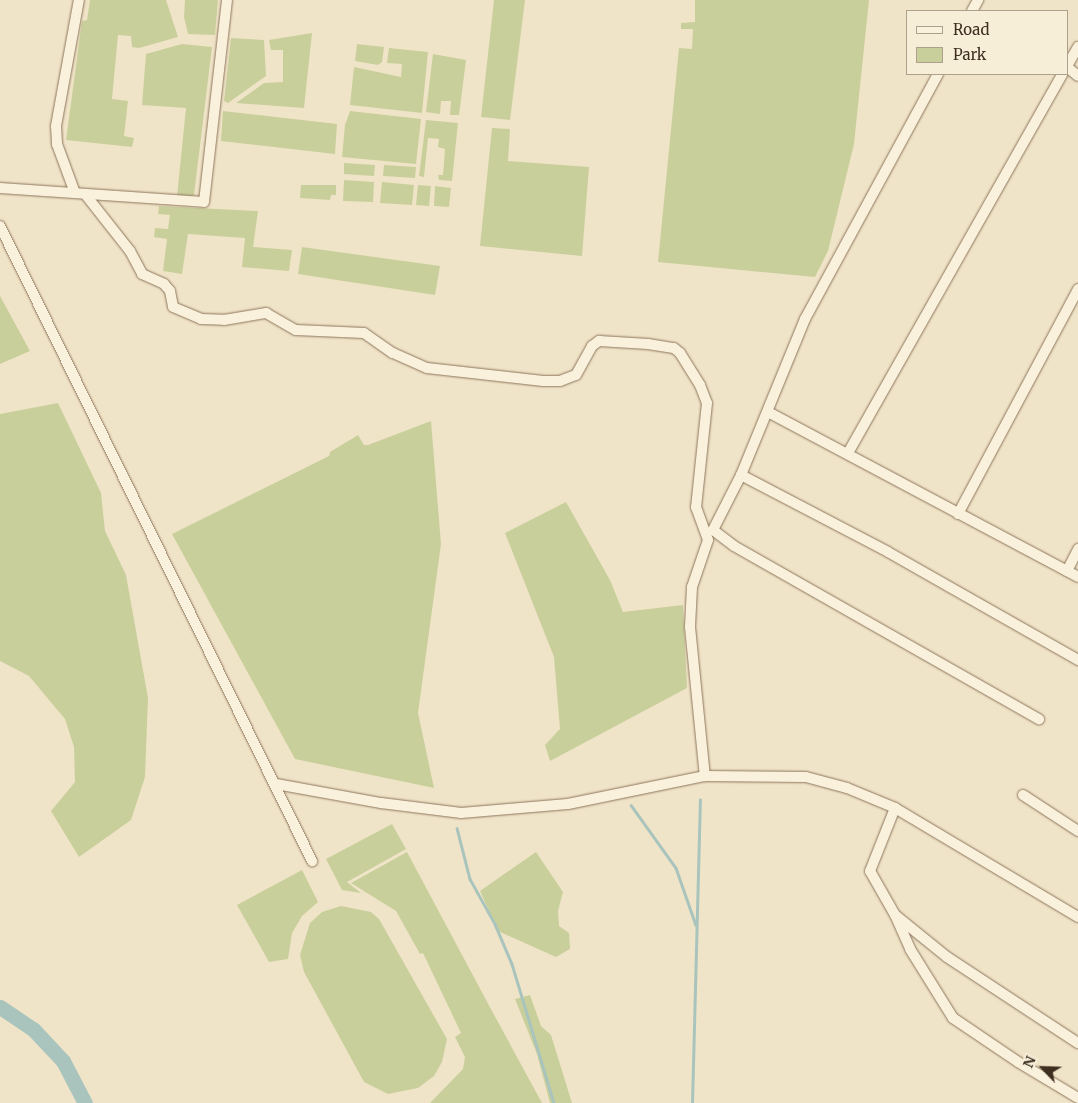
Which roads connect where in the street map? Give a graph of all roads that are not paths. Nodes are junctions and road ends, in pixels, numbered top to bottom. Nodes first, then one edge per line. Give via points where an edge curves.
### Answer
1 (79, 0) edge
2 (227, 0) edge
3 (1078, 47) edge
4 (1068, 65) edge
5 (1068, 68) edge
6 (937, 75) edge
7 (1061, 75) edge
8 (1078, 76) edge
9 (0, 188) edge
10 (80, 194) junction
11 (0, 226) edge
12 (1078, 289) edge
13 (768, 412) junction
14 (848, 453) junction
15 (741, 475) junction
16 (958, 514) junction
17 (713, 530) junction
18 (708, 540) junction
19 (1078, 549) edge
20 (1067, 571) junction
21 (1078, 577) edge
22 (1078, 660) edge
23 (1039, 719) dead end
24 (705, 776) junction
25 (276, 784) junction
26 (1022, 795) dead end
27 (895, 808) junction
28 (1078, 831) edge
29 (312, 860) dead end
30 (894, 915) junction
31 (1078, 917) edge
32 (1078, 1043) edge
33 (1078, 1098) edge

1 - 10 street via 56,126 57,144
2 - 10 street via 204,202
3 - 4 street
5 - 8 street
6 - 13 street via 805,319
7 - 14 street
9 - 10 street
10 - 18 street via 130,251 142,274 164,284 170,291 173,307 200,319 224,320 266,313 296,330 364,333 393,353 427,368 543,381 560,381 576,375 592,346 599,341 674,348 688,363 707,403 696,507
11 - 25 street
12 - 16 street
13 - 14 street
13 - 15 street
14 - 16 street
15 - 17 street
15 - 22 street via 888,552
16 - 20 street
17 - 18 street
17 - 23 street via 734,546
18 - 24 street via 692,587 690,627
19 - 20 street
20 - 21 street
24 - 25 street via 568,804 461,813 380,803
24 - 27 street via 806,777 847,788
25 - 29 street
26 - 28 street
27 - 30 street via 870,871
27 - 31 street
30 - 32 street via 948,957
30 - 33 street via 910,948 954,1018

